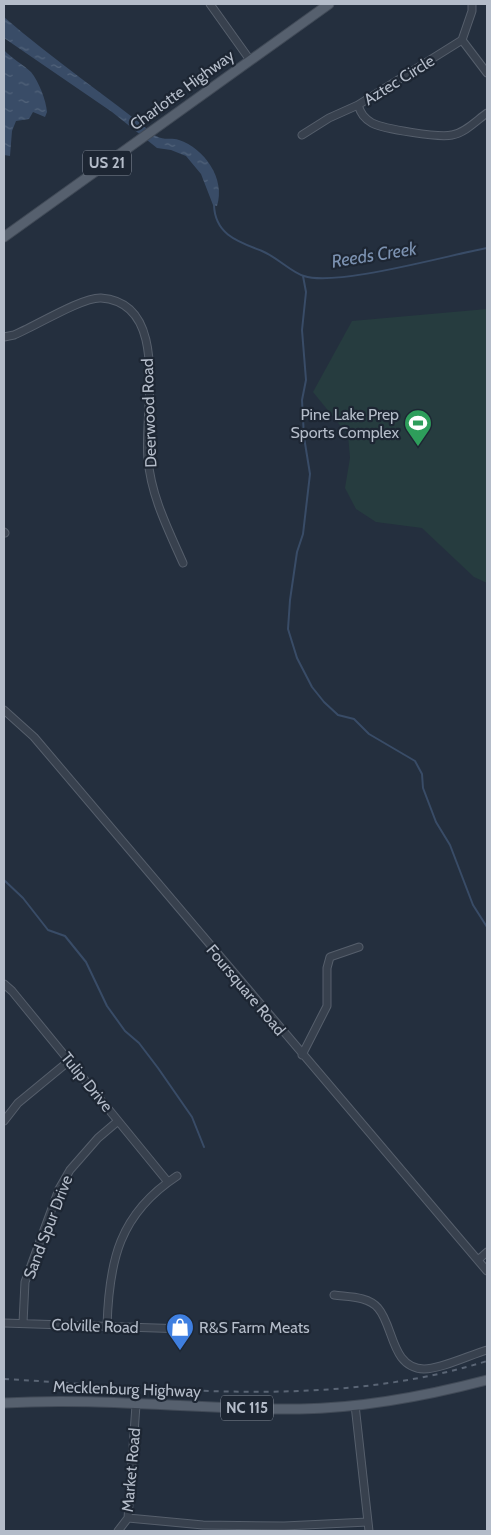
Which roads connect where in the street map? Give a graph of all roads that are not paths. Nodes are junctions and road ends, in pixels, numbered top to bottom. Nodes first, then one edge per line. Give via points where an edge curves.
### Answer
1 (210, 4) edge
2 (329, 4) edge
3 (472, 4) edge
4 (462, 40) junction
5 (250, 60) junction
6 (487, 73) edge
7 (358, 105) junction
8 (487, 112) edge
9 (302, 135) dead end
10 (4, 237) edge
11 (4, 337) edge
12 (183, 563) dead end
13 (4, 710) edge
14 (359, 947) dead end
15 (4, 984) edge
16 (302, 1055) junction
17 (70, 1061) junction
18 (5, 1117) edge
19 (118, 1121) junction
20 (177, 1176) dead end
21 (168, 1182) junction
22 (487, 1252) edge
23 (478, 1260) junction
24 (487, 1272) edge
25 (334, 1295) dead end
26 (4, 1323) edge
27 (23, 1323) junction
28 (107, 1326) junction
29 (186, 1329) dead end
30 (487, 1350) edge
31 (487, 1380) edge
32 (4, 1403) edge
33 (136, 1405) junction
34 (355, 1405) junction
35 (128, 1518) junction
36 (368, 1522) junction
37 (118, 1531) edge
38 (369, 1531) edge

1 - 5 street
2 - 5 main road, Charlotte Highway / US 21
3 - 4 street
4 - 6 street
4 - 7 street, Aztec Circle
5 - 10 main road, Charlotte Highway / US 21
7 - 8 street, Aztec Circle via 361,114 384,128 444,136 463,131
7 - 9 street
11 - 12 street, Deerwood Road via 14,336 83,302 99,298 118,301 134,313 144,328 150,363 148,459 158,505
13 - 16 street, Foursquare Road via 34,737
14 - 16 street via 330,957 327,968 328,1006
15 - 17 street, Tulip Drive
16 - 23 street, Foursquare Road
17 - 18 street
17 - 19 street, Tulip Drive
19 - 21 street, Tulip Drive
19 - 27 street, Sand Spur Drive via 70,1170 59,1189 26,1282
20 - 21 street
21 - 28 street via 145,1202 127,1227 110,1279
22 - 23 street
23 - 24 street, Foursquare Road
25 - 30 street via 364,1300 378,1307 398,1353 414,1366 424,1369
26 - 27 street, Colville Road
27 - 28 street, Colville Road
28 - 29 street, Colville Road
31 - 34 main road, Mecklenburg Highway / NC 115 via 445,1391
32 - 33 main road, Mecklenburg Highway / NC 115 via 45,1401
33 - 34 main road, Mecklenburg Highway / NC 115 via 302,1409
33 - 35 street, Market Road
34 - 36 street
35 - 36 street via 203,1525
35 - 37 street, Market Road
36 - 38 street

